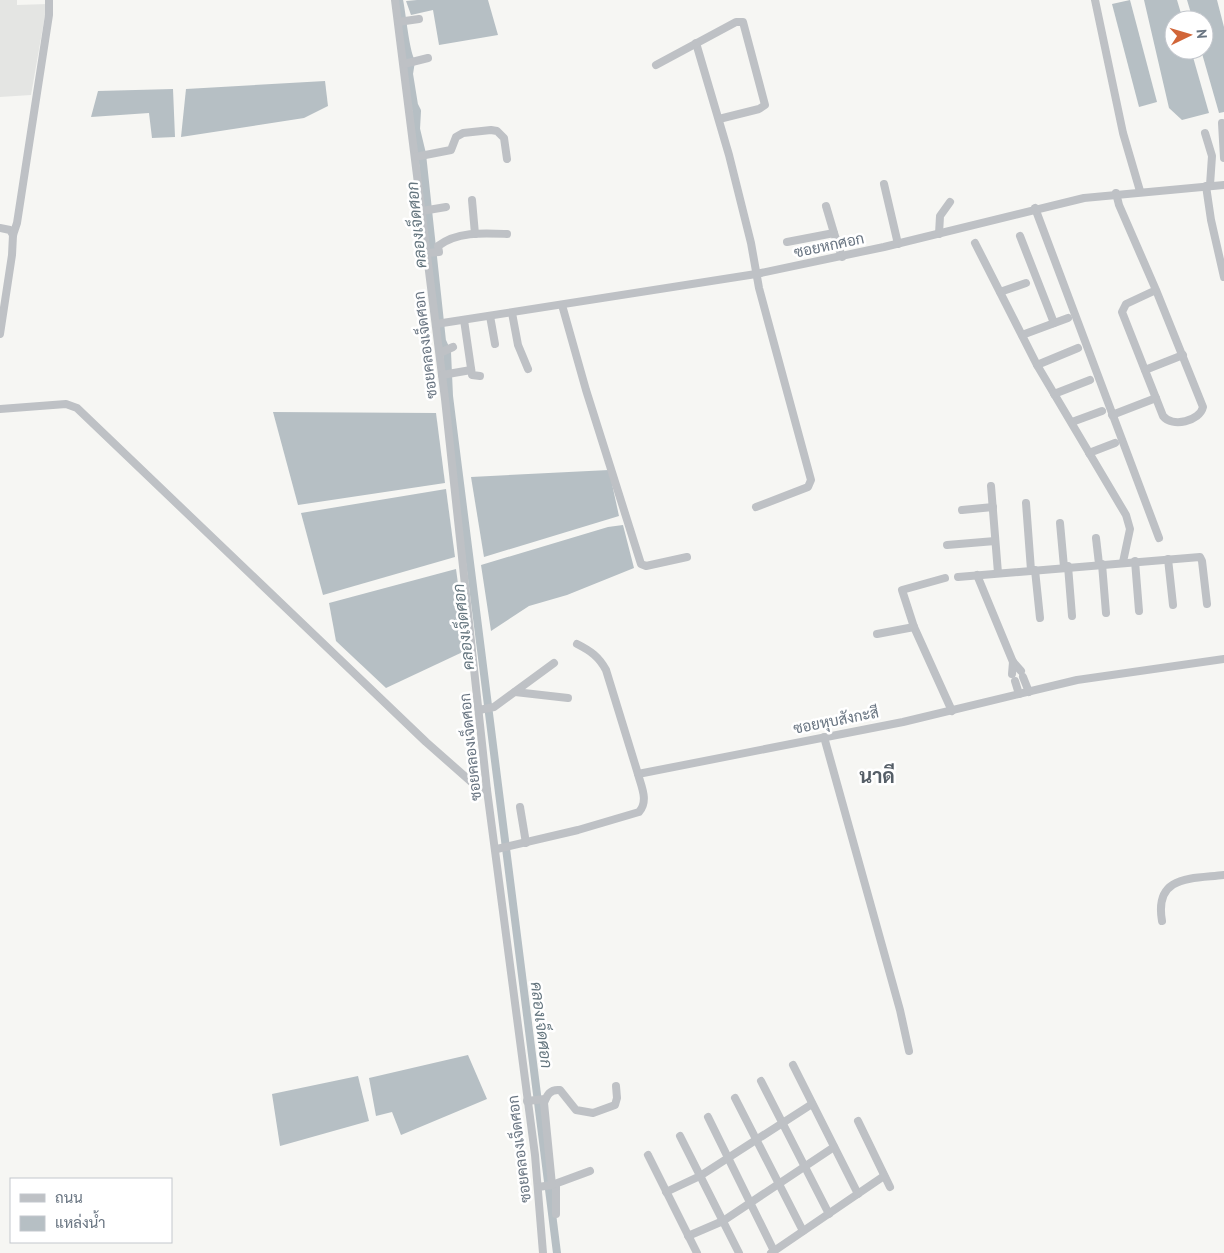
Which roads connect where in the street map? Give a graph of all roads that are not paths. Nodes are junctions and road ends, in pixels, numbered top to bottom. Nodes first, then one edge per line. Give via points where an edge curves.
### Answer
1 (49, 0) edge
2 (395, 0) edge
3 (1095, 0) edge
4 (419, 18) dead end
5 (403, 22) junction
6 (696, 43) junction
7 (428, 58) dead end
8 (405, 63) junction
9 (656, 65) dead end
10 (719, 119) junction
11 (1222, 124) dead end
12 (1205, 133) dead end
13 (417, 157) junction
14 (1224, 158) edge
15 (507, 159) dead end
16 (884, 184) dead end
17 (1224, 184) edge
18 (1207, 190) junction
19 (1140, 191) junction
20 (1117, 199) junction
21 (472, 200) dead end
22 (950, 202) dead end
23 (826, 206) dead end
24 (446, 207) dead end
25 (422, 211) junction
26 (1037, 214) junction
27 (0, 228) edge
28 (834, 233) junction
29 (475, 234) junction
30 (507, 234) dead end
31 (939, 234) junction
32 (13, 235) junction
33 (1020, 236) dead end
34 (787, 242) dead end
35 (975, 243) dead end
36 (898, 244) junction
37 (431, 252) junction
38 (842, 257) junction
39 (1224, 277) edge
40 (757, 281) junction
41 (1026, 283) dead end
42 (1156, 290) junction
43 (1000, 292) junction
44 (562, 305) junction
45 (1068, 318) dead end
46 (513, 319) junction
47 (491, 322) junction
48 (1054, 323) junction
49 (436, 324) junction
50 (465, 326) junction
51 (0, 334) edge
52 (1022, 335) junction
53 (495, 344) dead end
54 (1078, 348) dead end
55 (1183, 355) junction
56 (1038, 365) junction
57 (528, 369) dead end
58 (472, 370) junction
59 (1145, 370) junction
60 (447, 374) junction
61 (480, 376) dead end
62 (1090, 380) dead end
63 (1054, 394) junction
64 (1156, 398) junction
65 (0, 409) edge
66 (1102, 411) dead end
67 (1112, 415) junction
68 (1072, 422) junction
69 (1116, 443) dead end
70 (1089, 452) junction
71 (991, 486) dead end
72 (1026, 503) dead end
73 (756, 507) dead end
74 (993, 507) junction
75 (962, 510) dead end
76 (1060, 523) dead end
77 (1096, 538) dead end
78 (1159, 538) dead end
79 (995, 541) junction
80 (947, 544) dead end
81 (687, 557) dead end
82 (1168, 559) junction
83 (1135, 561) junction
84 (1123, 562) junction
85 (1100, 564) junction
86 (1066, 567) junction
87 (1033, 570) junction
88 (998, 573) junction
89 (977, 575) junction
90 (958, 577) dead end
91 (946, 578) dead end
92 (1207, 604) dead end
93 (1173, 605) dead end
94 (1139, 611) dead end
95 (1106, 613) dead end
96 (1072, 616) dead end
97 (1040, 618) dead end
98 (914, 627) junction
99 (877, 634) dead end
100 (577, 644) dead end
101 (1224, 659) edge
102 (1013, 662) junction
103 (554, 663) dead end
104 (515, 692) junction
105 (1029, 692) junction
106 (1018, 694) junction
107 (568, 698) dead end
108 (484, 709) junction
109 (952, 711) junction
110 (825, 741) junction
111 (638, 774) junction
112 (488, 790) junction
113 (520, 807) dead end
114 (526, 843) junction
115 (502, 848) junction
116 (1224, 875) edge
117 (1162, 921) dead end
118 (909, 1051) dead end
119 (793, 1066) dead end
120 (761, 1081) dead end
121 (616, 1086) dead end
122 (736, 1098) dead end
123 (543, 1100) junction
124 (528, 1101) junction
125 (812, 1104) junction
126 (708, 1117) dead end
127 (858, 1121) dead end
128 (782, 1123) junction
129 (680, 1136) dead end
130 (756, 1140) junction
131 (834, 1146) junction
132 (648, 1155) dead end
133 (728, 1158) junction
134 (805, 1167) junction
135 (590, 1171) dead end
136 (700, 1176) junction
137 (884, 1176) junction
138 (778, 1183) junction
139 (548, 1186) junction
140 (890, 1187) dead end
141 (666, 1192) junction
142 (858, 1194) junction
143 (750, 1201) junction
144 (556, 1214) dead end
145 (829, 1214) junction
146 (723, 1221) junction
147 (802, 1231) junction
148 (688, 1236) junction
149 (772, 1252) edge
150 (544, 1253) edge
151 (696, 1253) edge
152 (739, 1253) edge

1 - 32 street
2 - 5 street, ซอยคลองเจ็ดศอก
3 - 19 street via 1123,133
4 - 5 street
5 - 8 street, ซอยคลองเจ็ดศอก
6 - 9 street
6 - 10 street
6 - 10 street via 736,22 744,24 765,105
7 - 8 street
8 - 13 street, ซอยคลองเจ็ดศอก
10 - 40 street via 751,243
11 - 14 street
12 - 18 street via 1212,156
13 - 15 street via 451,150 456,137 462,133 491,130 504,138
13 - 25 street, ซอยคลองเจ็ดศอก
16 - 36 street
17 - 18 street, ซอยหกศอก
18 - 19 street, ซอยหกศอก
18 - 39 street
19 - 20 street, ซอยหกศอก
20 - 26 street, ซอยหกศอก
20 - 42 street
21 - 29 street
22 - 31 street via 940,216
23 - 28 street
24 - 25 street
25 - 37 street, ซอยคลองเจ็ดศอก
26 - 31 street, ซอยหกศอก
26 - 67 street
27 - 32 street via 10,230
28 - 34 street
28 - 38 street
29 - 30 street
29 - 37 street via 442,242 438,246 439,252
31 - 36 street, ซอยหกศอก
32 - 51 street
33 - 48 street
35 - 43 street
36 - 38 street, ซอยหกศอก
37 - 49 street, ซอยคลองเจ็ดศอก
38 - 40 street, ซอยหกศอก
40 - 44 street, ซอยหกศอก
40 - 73 street via 811,484
41 - 43 street
42 - 55 street
42 - 59 street via 1123,308
43 - 52 street
44 - 46 street, ซอยหกศอก
44 - 81 street via 642,564 646,566
45 - 48 street
46 - 47 street, ซอยหกศอก
46 - 57 street
47 - 50 street, ซอยหกศอก
47 - 53 street
48 - 52 street
49 - 50 street, ซอยหกศอก
49 - 60 street, ซอยคลองเจ็ดศอก via 446,351
50 - 58 street
52 - 56 street
54 - 56 street
55 - 59 street
55 - 64 street via 1202,411 1181,422 1171,423 1163,416
56 - 63 street
58 - 60 street
58 - 61 street via 474,377
59 - 64 street
60 - 108 street, ซอยคลองเจ็ดศอก
62 - 63 street
63 - 68 street
64 - 67 street
65 - 112 street via 66,404 76,408 426,742 477,787
66 - 68 street
67 - 78 street
68 - 70 street
69 - 70 street
70 - 84 street via 1128,522
71 - 74 street
72 - 87 street
74 - 75 street
74 - 79 street
76 - 86 street
77 - 85 street
79 - 80 street
79 - 88 street
82 - 83 street
82 - 92 street via 1201,558
82 - 93 street
83 - 84 street
83 - 94 street
84 - 85 street
85 - 86 street
85 - 95 street
86 - 87 street
86 - 96 street
87 - 88 street
87 - 97 street
88 - 89 street
89 - 90 street
89 - 102 street
91 - 98 street via 902,590
98 - 99 street
98 - 109 street
100 - 111 street via 590,650 606,670
101 - 105 street, ซอยหุบสังกะสี via 1093,678
102 - 105 street
102 - 106 street
103 - 104 street
104 - 107 street
104 - 108 street
105 - 106 street, ซอยหุบสังกะสี
106 - 109 street, ซอยหุบสังกะสี
108 - 112 street, ซอยคลองเจ็ดศอก
109 - 110 street, ซอยหุบสังกะสี
110 - 111 street, ซอยหุบสังกะสี
110 - 118 street
111 - 114 street via 644,799 639,812
112 - 115 street, ซอยคลองเจ็ดศอก
113 - 114 street
114 - 115 street
115 - 124 street, ซอยคลองเจ็ดศอก
116 - 117 street via 1175,882 1166,888 1161,901
119 - 125 street
120 - 128 street
121 - 123 street via 615,1105 593,1113 576,1110 560,1090 547,1094
122 - 130 street
123 - 124 street
123 - 139 street
124 - 139 street, ซอยคลองเจ็ดศอก
125 - 128 street
125 - 131 street
126 - 133 street
127 - 137 street
128 - 130 street
128 - 134 street
129 - 136 street
130 - 133 street
130 - 138 street
131 - 134 street
131 - 142 street
132 - 141 street
133 - 136 street
133 - 143 street
134 - 138 street
134 - 145 street
135 - 139 street
136 - 141 street
136 - 146 street
137 - 140 street
137 - 142 street
138 - 143 street
138 - 147 street
139 - 144 street
139 - 150 street, ซอยคลองเจ็ดศอก
141 - 148 street
142 - 145 street
143 - 146 street
143 - 149 street
145 - 147 street
146 - 148 street
146 - 152 street
147 - 149 street
148 - 151 street

